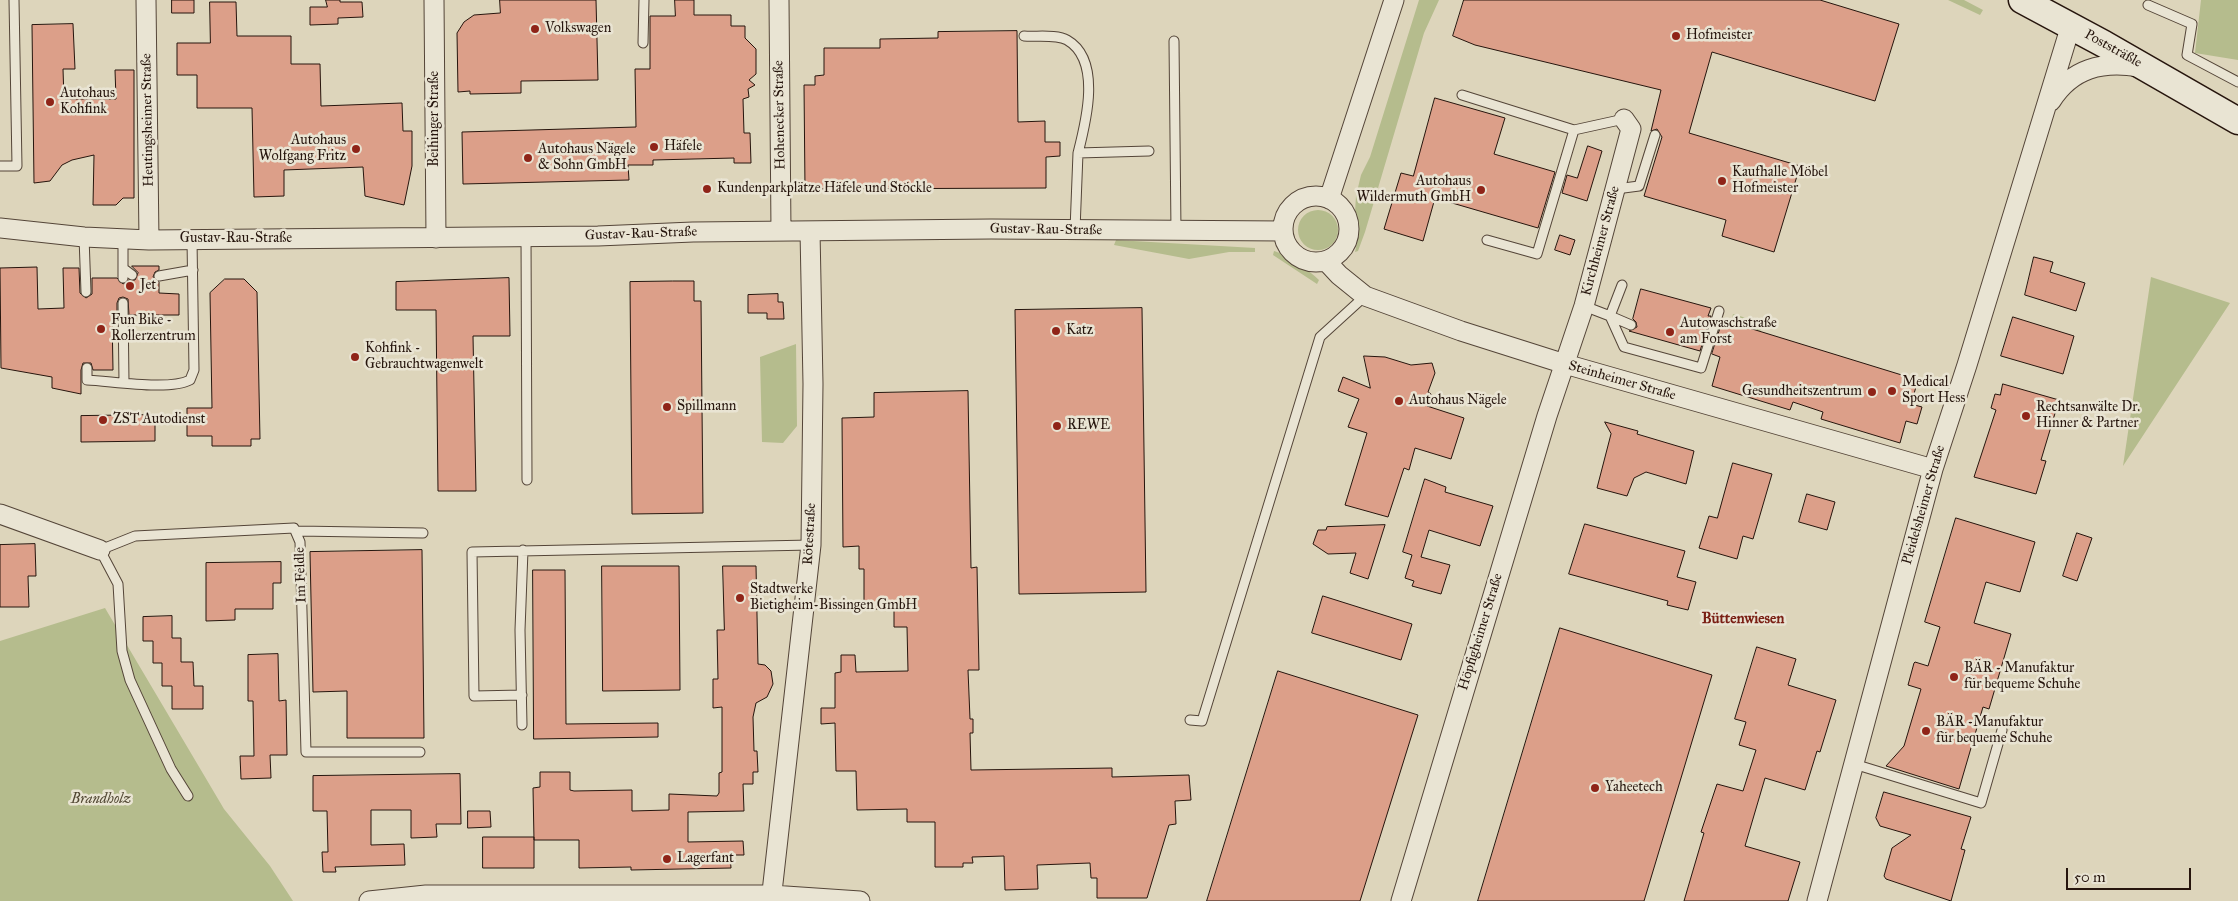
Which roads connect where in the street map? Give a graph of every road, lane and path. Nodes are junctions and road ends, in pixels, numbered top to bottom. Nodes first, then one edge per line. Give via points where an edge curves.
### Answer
1 (14, 0) edge
2 (146, 0) edge
3 (434, 0) edge
4 (644, 0) edge
5 (779, 0) edge
6 (1394, 0) edge
7 (2022, 0) edge
8 (2148, 5) dead end
9 (2071, 25) junction
10 (1024, 36) dead end
11 (1174, 41) dead end
12 (643, 43) dead end
13 (2149, 69) junction
14 (2238, 82) edge
15 (1462, 95) dead end
16 (2204, 100) junction
17 (2238, 110) edge
18 (2044, 113) junction
19 (1624, 119) joint
20 (2238, 121) edge
21 (1574, 130) junction
22 (1655, 135) dead end
23 (1149, 152) dead end
24 (1078, 153) junction
25 (0, 166) edge
26 (1616, 189) junction
27 (1329, 199) junction
28 (0, 228) edge
29 (1075, 230) junction
30 (781, 231) junction
31 (810, 231) junction
32 (1283, 231) junction
33 (1176, 232) junction
34 (526, 236) junction
35 (84, 237) junction
36 (436, 238) junction
37 (123, 239) junction
38 (149, 240) junction
39 (192, 240) junction
40 (1487, 240) dead end
41 (1326, 261) junction
42 (193, 270) junction
43 (128, 273) dead end
44 (159, 273) dead end
45 (1622, 285) dead end
46 (86, 292) dead end
47 (1365, 296) junction
48 (123, 303) dead end
49 (1584, 306) junction
50 (1719, 311) dead end
51 (1610, 316) junction
52 (1631, 324) dead end
53 (1565, 364) junction
54 (87, 368) dead end
55 (124, 382) junction
56 (1933, 469) junction
57 (527, 480) dead end
58 (0, 514) edge
59 (298, 532) junction
60 (423, 533) dead end
61 (811, 546) junction
62 (100, 550) junction
63 (523, 550) junction
64 (522, 695) junction
65 (1190, 720) dead end
66 (522, 725) dead end
67 (2002, 730) dead end
68 (420, 752) dead end
69 (1854, 764) junction
70 (188, 796) dead end
71 (771, 898) edge
72 (369, 901) edge
73 (860, 901) edge
74 (1401, 901) edge
75 (1817, 901) edge

1 - 25 lane via 17,166
2 - 38 street, Heutingsheimer Straße
3 - 36 street, Beihinger Straße
4 - 12 lane
5 - 30 street, Hohenecker Straße
6 - 27 street
7 - 9 main road, Poststräßle
8 - 14 lane via 2192,24 2187,55
9 - 13 main road, Poststräßle
9 - 18 street, Pleidelsheimer Straße
10 - 24 lane via 1066,39 1080,51 1089,83 1089,109
11 - 33 lane
13 - 16 main road, Poststräßle
13 - 18 street, Pleidelsheimer Straße via 2110,64 2082,70 2057,91
15 - 21 lane
16 - 17 main road, Poststräßle
16 - 20 main road, Poststräßle
18 - 56 street, Pleidelsheimer Straße
19 - 21 lane
19 - 26 street, Kirchheimer Straße via 1631,129
21 - 40 lane via 1537,254
22 - 26 lane via 1640,186
23 - 24 lane
24 - 29 lane
26 - 49 street, Kirchheimer Straße
27 - 32 street via 1318,196 1297,202 1284,220
27 - 41 street via 1346,214 1349,225 1344,247
28 - 35 street, Gustav-Rau-Straße
29 - 31 street, Gustav-Rau-Straße
29 - 33 street, Gustav-Rau-Straße
30 - 31 street, Gustav-Rau-Straße
30 - 34 street, Gustav-Rau-Straße
31 - 61 street, Rötestraße via 813,384
32 - 33 street, Gustav-Rau-Straße
32 - 41 street via 1288,245 1298,257
34 - 36 street, Gustav-Rau-Straße
34 - 57 lane
35 - 37 street, Gustav-Rau-Straße
35 - 46 lane
36 - 39 street, Gustav-Rau-Straße
37 - 38 street, Gustav-Rau-Straße
37 - 43 lane
38 - 39 street, Gustav-Rau-Straße
39 - 42 lane
41 - 47 street, Steinheimer Straße
42 - 44 lane
42 - 55 lane via 193,376 179,384
45 - 51 lane
47 - 53 street, Steinheimer Straße
47 - 65 lane via 1320,337 1202,721
48 - 55 lane
49 - 51 lane
49 - 53 street, Kirchheimer Straße
50 - 51 lane via 1704,346 1702,368 1624,347
51 - 52 lane
53 - 56 street, Steinheimer Straße
53 - 74 street, Höpfigheimer Straße
54 - 55 lane via 87,380
56 - 69 street, Pleidelsheimer Straße
58 - 62 street
59 - 60 lane
59 - 62 lane, Im Feldle via 289,527 135,536
59 - 68 lane, Im Feldle via 306,752
61 - 63 lane
61 - 71 street, Rötestraße
62 - 70 lane via 118,584 122,651 130,680 171,769
63 - 64 lane
63 - 64 lane via 472,552 474,696
64 - 66 lane
67 - 69 lane via 1981,803
69 - 75 street, Pleidelsheimer Straße
71 - 72 street via 426,894
71 - 73 street

